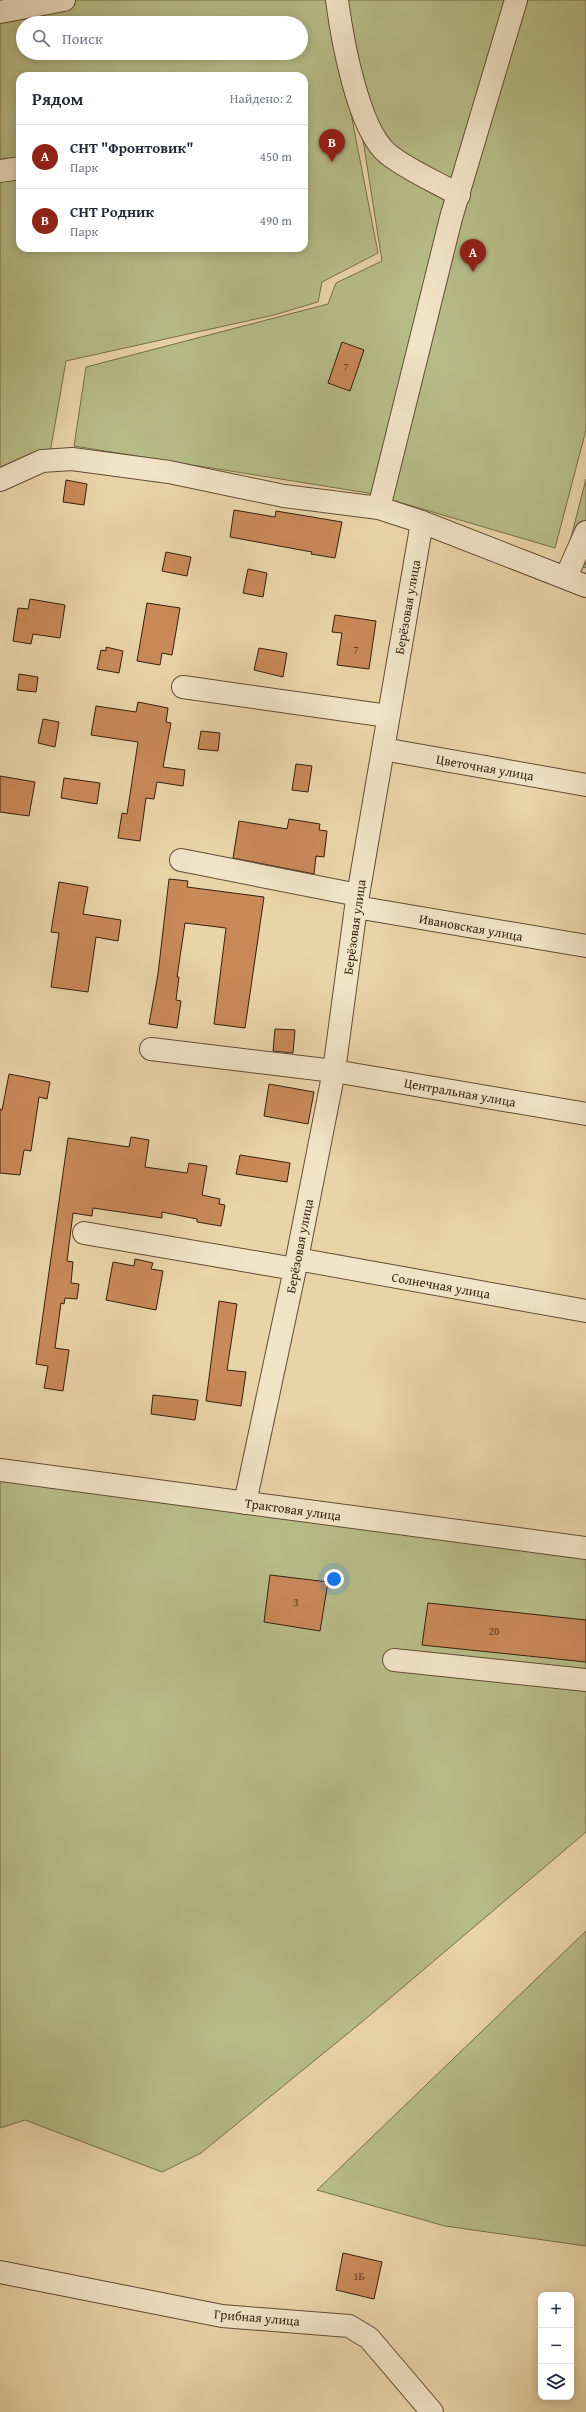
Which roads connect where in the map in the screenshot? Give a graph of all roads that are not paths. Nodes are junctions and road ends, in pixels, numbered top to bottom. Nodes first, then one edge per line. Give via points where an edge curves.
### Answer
1 (64, 0) edge
2 (337, 0) edge
3 (516, 0) edge
4 (0, 12) edge
5 (16, 169) edge
6 (0, 171) edge
7 (459, 195) junction
8 (0, 480) edge
9 (379, 508) junction
10 (422, 522) junction
11 (586, 532) edge
12 (566, 577) junction
13 (586, 586) edge
14 (182, 687) dead end
15 (388, 716) junction
16 (383, 749) junction
17 (586, 785) edge
18 (181, 860) dead end
19 (357, 901) junction
20 (586, 946) edge
21 (151, 1049) dead end
22 (334, 1071) junction
23 (586, 1114) edge
24 (84, 1233) dead end
25 (296, 1264) junction
26 (586, 1311) edge
27 (0, 1470) edge
28 (245, 1503) junction
29 (586, 1548) edge
30 (394, 1660) dead end
31 (586, 1680) edge
32 (0, 2272) edge
33 (432, 2412) edge

1 - 4 street
2 - 7 street via 359,101 377,144 388,155
3 - 7 street
5 - 6 street
7 - 9 street via 451,218
8 - 9 street via 42,461 72,459 169,472 284,496
9 - 10 street
10 - 12 street
10 - 15 street, Берёзовая улица
11 - 12 street
12 - 13 street
14 - 15 street
15 - 16 street, Берёзовая улица
16 - 17 street, Цветочная улица
16 - 19 street, Берёзовая улица
18 - 19 street, Ивановская улица
19 - 20 street, Ивановская улица
19 - 22 street, Берёзовая улица
21 - 22 street, Центральная улица
22 - 23 street, Центральная улица
22 - 25 street, Берёзовая улица
24 - 25 street, Солнечная улица
25 - 26 street, Солнечная улица
25 - 28 street, Берёзовая улица
27 - 28 street, Трактовая улица
28 - 29 street, Трактовая улица
30 - 31 street
32 - 33 street, Грибная улица via 222,2316 349,2326 369,2338

